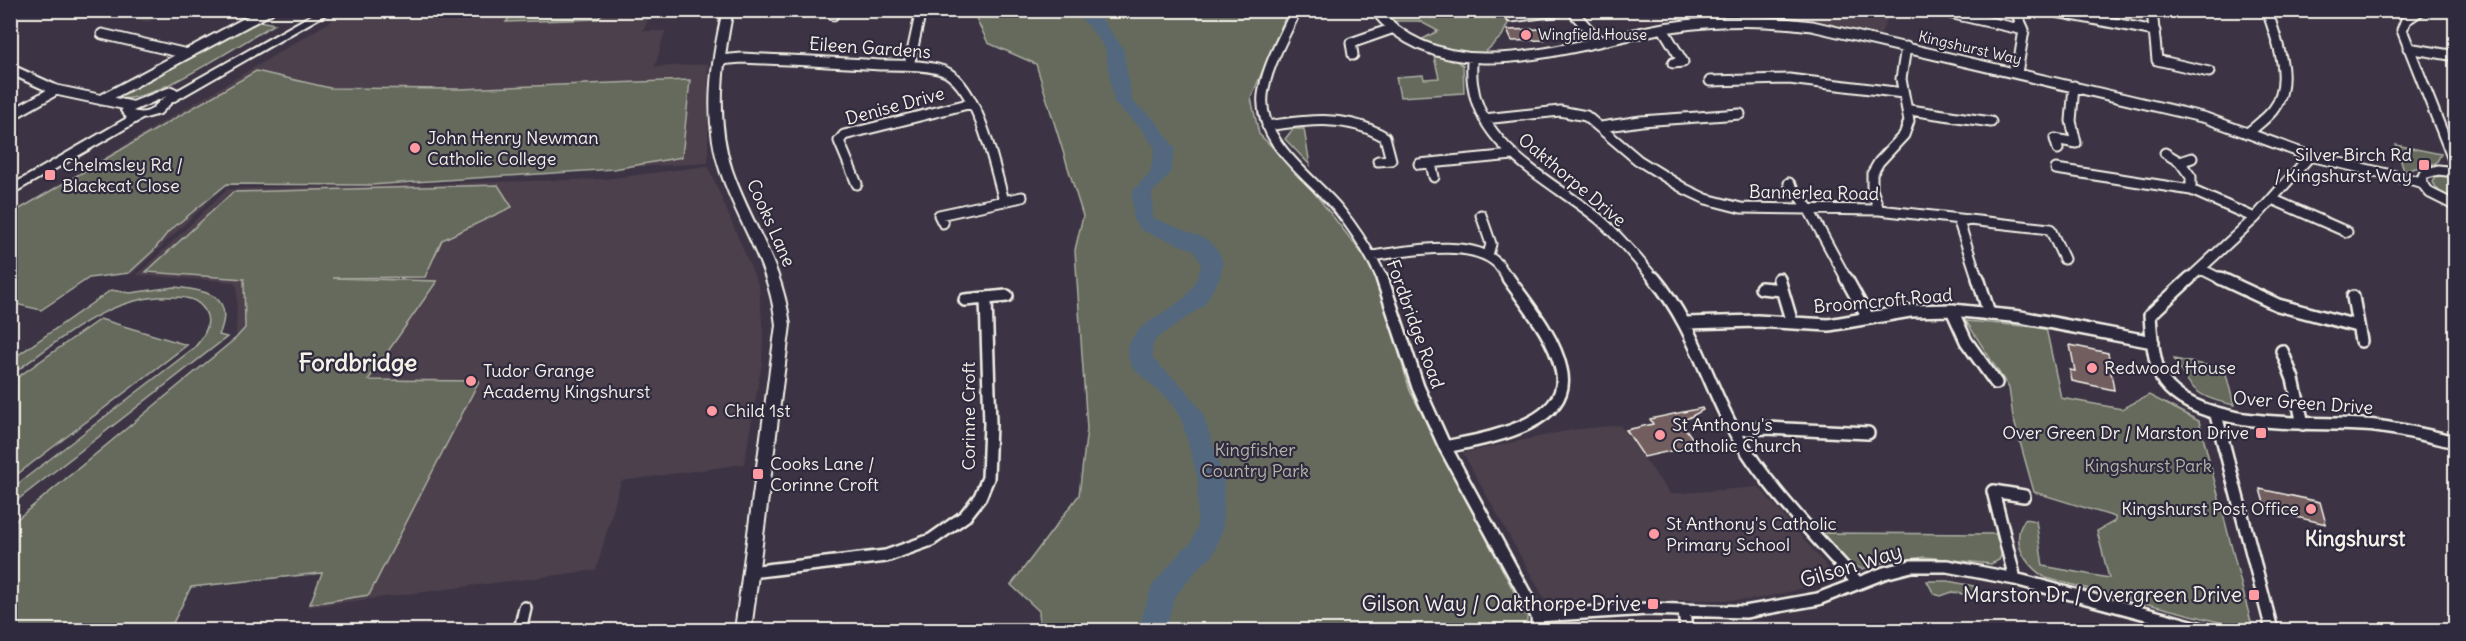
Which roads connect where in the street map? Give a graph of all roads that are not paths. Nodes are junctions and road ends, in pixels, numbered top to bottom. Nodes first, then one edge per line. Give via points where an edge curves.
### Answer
1 (269, 10) edge
2 (311, 10) edge
3 (328, 10) edge
4 (728, 10) edge
5 (921, 10) edge
6 (1296, 10) edge
7 (1375, 10) edge
8 (1566, 10) edge
9 (1571, 10) edge
10 (1936, 10) edge
11 (2015, 10) edge
12 (2046, 10) edge
13 (2152, 10) edge
14 (2267, 10) edge
15 (2421, 10) edge
16 (1511, 17) dead end
17 (1391, 29) junction
18 (1663, 29) junction
19 (2024, 30) junction
20 (2155, 31) junction
21 (102, 34) dead end
22 (1599, 41) junction
23 (1906, 47) junction
24 (2408, 48) junction
25 (187, 54) junction
26 (1353, 55) dead end
27 (2456, 56) edge
28 (1472, 58) junction
29 (719, 60) junction
30 (1673, 63) dead end
31 (909, 66) junction
32 (10, 69) edge
33 (2209, 72) dead end
34 (2018, 73) junction
35 (1710, 81) dead end
36 (2074, 86) junction
37 (56, 90) junction
38 (1903, 93) junction
39 (162, 99) junction
40 (101, 100) junction
41 (972, 102) junction
42 (1910, 110) junction
43 (133, 112) junction
44 (1740, 114) dead end
45 (10, 116) edge
46 (1484, 119) junction
47 (1991, 122) dead end
48 (1267, 126) junction
49 (1601, 127) junction
50 (2249, 132) junction
51 (2058, 149) dead end
52 (2165, 153) dead end
53 (1513, 155) junction
54 (2310, 156) junction
55 (2192, 158) dead end
56 (1378, 161) dead end
57 (2180, 162) junction
58 (1419, 164) dead end
59 (1431, 164) junction
60 (2456, 167) edge
61 (2056, 169) dead end
62 (2456, 172) edge
63 (1434, 177) dead end
64 (2421, 182) junction
65 (10, 183) edge
66 (1789, 183) dead end
67 (857, 184) dead end
68 (2191, 190) junction
69 (10, 191) edge
70 (1022, 197) dead end
71 (2272, 199) junction
72 (1004, 201) junction
73 (2456, 206) edge
74 (1808, 208) junction
75 (1879, 210) junction
76 (1481, 215) dead end
77 (2255, 218) junction
78 (1958, 219) junction
79 (943, 223) dead end
80 (2347, 232) dead end
81 (2065, 254) dead end
82 (1488, 255) junction
83 (1371, 256) junction
84 (2201, 269) junction
85 (1761, 288) dead end
86 (1007, 296) dead end
87 (2353, 297) dead end
88 (986, 299) junction
89 (965, 300) dead end
90 (1952, 310) junction
91 (1989, 312) junction
92 (1868, 318) junction
93 (1686, 323) junction
94 (1792, 323) junction
95 (2357, 326) junction
96 (2153, 342) junction
97 (2361, 342) dead end
98 (2282, 351) dead end
99 (1996, 383) dead end
100 (2216, 415) junction
101 (2303, 424) junction
102 (1734, 430) junction
103 (1868, 433) dead end
104 (2456, 442) edge
105 (1445, 447) junction
106 (2024, 496) dead end
107 (750, 572) junction
108 (2015, 579) junction
109 (1858, 583) junction
110 (525, 608) dead end
111 (1684, 611) junction
112 (1537, 615) junction
113 (520, 630) edge
114 (743, 630) edge
115 (1538, 630) edge
116 (1686, 630) edge
117 (2206, 630) edge
118 (2272, 630) edge

1 - 25 street
2 - 39 street
3 - 39 street
4 - 29 street, Cooks Lane
5 - 31 street
6 - 48 street, Fordbridge Road via 1263,96
7 - 17 street, Kingshurst Way
8 - 16 street
9 - 22 street
10 - 19 street
11 - 19 street
12 - 20 street
13 - 20 street
14 - 50 street via 2284,74 2283,88 2276,106
15 - 24 street via 2406,20 2402,30
17 - 26 street via 1354,41
17 - 28 street, Kingshurst Way via 1431,50
18 - 22 street, Kingshurst Way
18 - 23 street, Kingshurst Way via 1707,22 1784,23
18 - 30 street via 1683,62
19 - 34 street
20 - 33 street via 2157,60
21 - 25 street
22 - 28 street, Kingshurst Way via 1513,59
23 - 34 street, Kingshurst Way
23 - 38 street
24 - 27 street
24 - 60 street
25 - 40 street
28 - 46 street, Oakthorpe Drive via 1470,79
29 - 31 street, Eileen Gardens
29 - 107 street, Cooks Lane via 720,148 777,279 783,313
31 - 41 street, Eileen Gardens via 948,74
32 - 37 street
34 - 36 street, Kingshurst Way
35 - 38 street via 1789,79
36 - 50 street, Kingshurst Way
36 - 51 street via 2071,121 2078,147 2055,139
37 - 40 street
37 - 45 street
38 - 42 street
39 - 43 street via 165,105 159,110
40 - 43 street
41 - 67 street, Denise Drive via 844,135 839,141
41 - 72 street, Eileen Gardens
42 - 47 street
42 - 75 street via 1907,131 1877,162 1871,176 1870,188
43 - 65 street
43 - 69 street
44 - 49 street
46 - 49 street, Bannerlea Road via 1560,111 1586,117
46 - 53 street, Oakthorpe Drive
48 - 56 street via 1360,123 1385,137 1391,160
48 - 83 street, Fordbridge Road via 1278,145 1339,210
49 - 74 street, Bannerlea Road via 1638,159 1706,199 1741,208
50 - 54 street, Kingshurst Way
52 - 57 street
53 - 59 street
53 - 93 street, Oakthorpe Drive via 1598,219 1663,290
54 - 64 street, Kingshurst Way
54 - 71 street, Over Green Drive
55 - 57 street
57 - 68 street via 2191,177
58 - 59 street
59 - 63 street
61 - 68 street
62 - 64 street via 2438,170 2424,174
64 - 73 street via 2430,193
66 - 74 street
68 - 77 street
70 - 72 street
71 - 77 street, Over Green Drive
71 - 80 street via 2327,229
72 - 79 street via 939,215
74 - 75 street, Bannerlea Road
74 - 92 street
75 - 78 street, Bannerlea Road
76 - 82 street via 1491,244
77 - 84 street, Over Green Drive
78 - 81 street, Bannerlea Road via 2052,225
78 - 91 street
82 - 83 street via 1461,248
82 - 105 street via 1498,264 1554,350 1563,372 1551,407 1539,418 1501,434
83 - 105 street, Fordbridge Road via 1386,287 1418,387
84 - 95 street via 2278,305
84 - 96 street, Over Green Drive via 2150,315
85 - 94 street via 1780,284
86 - 88 street
87 - 95 street
88 - 89 street
88 - 107 street, Corinne Croft via 988,478 965,516 931,540 886,555
90 - 91 street, Broomcroft Road
90 - 92 street, Broomcroft Road
90 - 99 street via 1966,341
91 - 96 street, Broomcroft Road
92 - 94 street, Broomcroft Road via 1829,325
93 - 94 street, Broomcroft Road
93 - 102 street, Oakthorpe Drive
95 - 97 street
96 - 100 street, Over Green Drive via 2164,381 2182,398
98 - 101 street
100 - 101 street, Over Green Drive
100 - 118 street
101 - 104 street, Over Green Drive via 2402,429
102 - 103 street
102 - 109 street, Oakthorpe Drive via 1765,476
105 - 112 street, Fordbridge Road
106 - 108 street via 1993,491
107 - 114 street, Cooks Lane
108 - 109 street, Gilson Way via 1947,566 1911,566
108 - 117 street, Gilson Way
109 - 111 street, Gilson Way via 1818,599 1766,610
110 - 113 street
111 - 112 street, Gilson Way
111 - 116 street
112 - 115 street, Fordbridge Road

